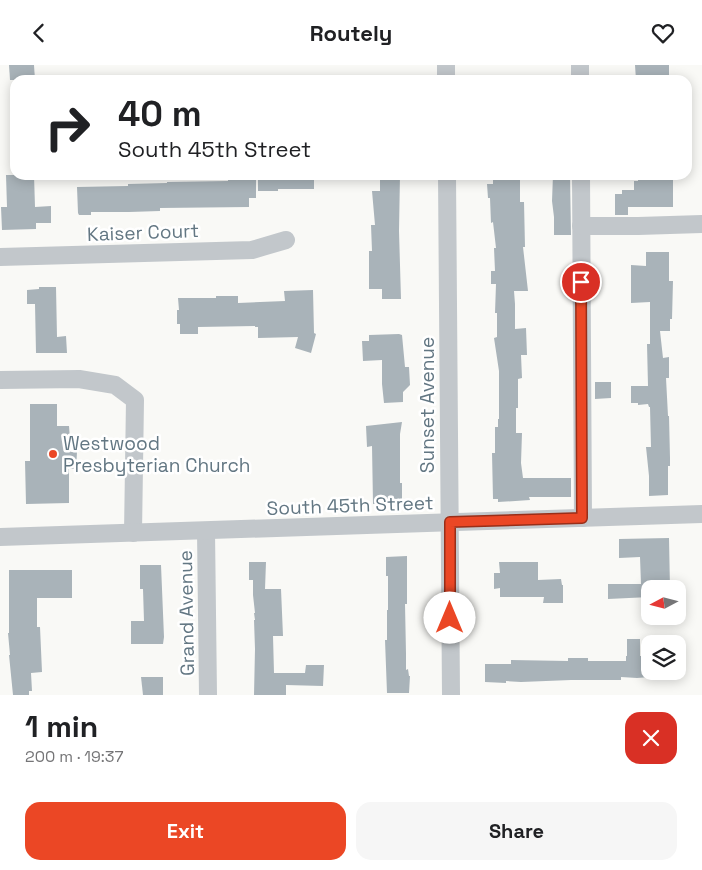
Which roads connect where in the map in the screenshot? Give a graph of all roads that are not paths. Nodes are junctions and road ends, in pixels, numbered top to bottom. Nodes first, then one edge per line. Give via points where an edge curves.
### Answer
1 (447, 180) edge
2 (580, 180) edge
3 (702, 223) edge
4 (581, 226) junction
5 (286, 240) dead end
6 (0, 257) edge
7 (0, 379) edge
8 (702, 514) edge
9 (582, 518) junction
10 (450, 522) junction
11 (206, 531) junction
12 (133, 533) junction
13 (0, 537) edge
14 (208, 695) edge
15 (451, 695) edge

1 - 10 street, Sunset Avenue
2 - 4 street
3 - 4 street
4 - 9 street
5 - 6 street, Kaiser Court via 252,250
7 - 12 street via 79,379 115,385 135,400
8 - 9 street, South 45th Street
9 - 10 street, South 45th Street
10 - 11 street, South 45th Street
10 - 15 street, Sunset Avenue
11 - 12 street, South 45th Street
11 - 14 street, Grand Avenue
12 - 13 street, South 45th Street

